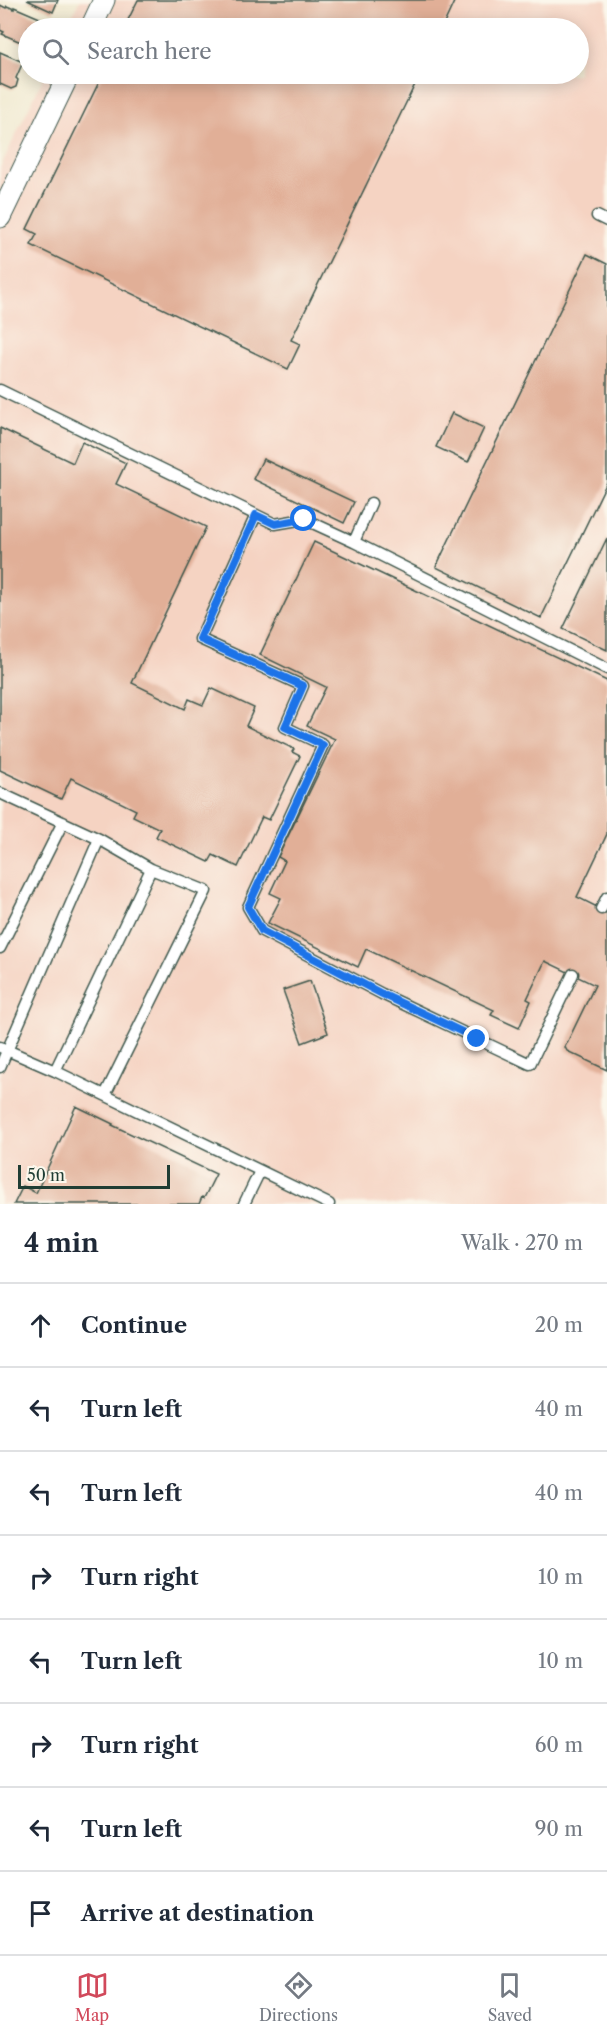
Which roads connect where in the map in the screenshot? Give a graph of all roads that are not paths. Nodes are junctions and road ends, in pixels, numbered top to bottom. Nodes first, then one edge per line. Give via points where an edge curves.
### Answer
1 (104, 0) edge
2 (96, 18) edge
3 (64, 84) edge
4 (0, 217) edge
5 (0, 390) edge
6 (371, 503) dead end
7 (256, 515) junction
8 (354, 542) junction
9 (607, 669) edge
10 (0, 793) edge
11 (63, 822) junction
12 (99, 839) junction
13 (151, 869) junction
14 (607, 897) edge
15 (601, 909) dead end
16 (0, 948) edge
17 (573, 974) dead end
18 (4, 1049) edge
19 (0, 1067) edge
20 (55, 1071) junction
21 (105, 1095) junction
22 (260, 1171) junction
23 (244, 1204) edge
24 (329, 1204) edge

1 - 2 street
3 - 4 street
5 - 7 lane
6 - 8 lane
7 - 8 lane via 275,524 304,519
7 - 17 lane via 200,639 303,686 285,727 323,745 248,907 262,931 382,994 530,1064
8 - 9 lane
10 - 11 lane
11 - 12 lane
11 - 16 lane
12 - 13 lane
12 - 18 lane
13 - 20 lane
13 - 21 lane via 206,891
14 - 15 lane
18 - 19 lane
18 - 20 lane
20 - 21 lane
21 - 22 lane
22 - 23 lane
22 - 24 lane

